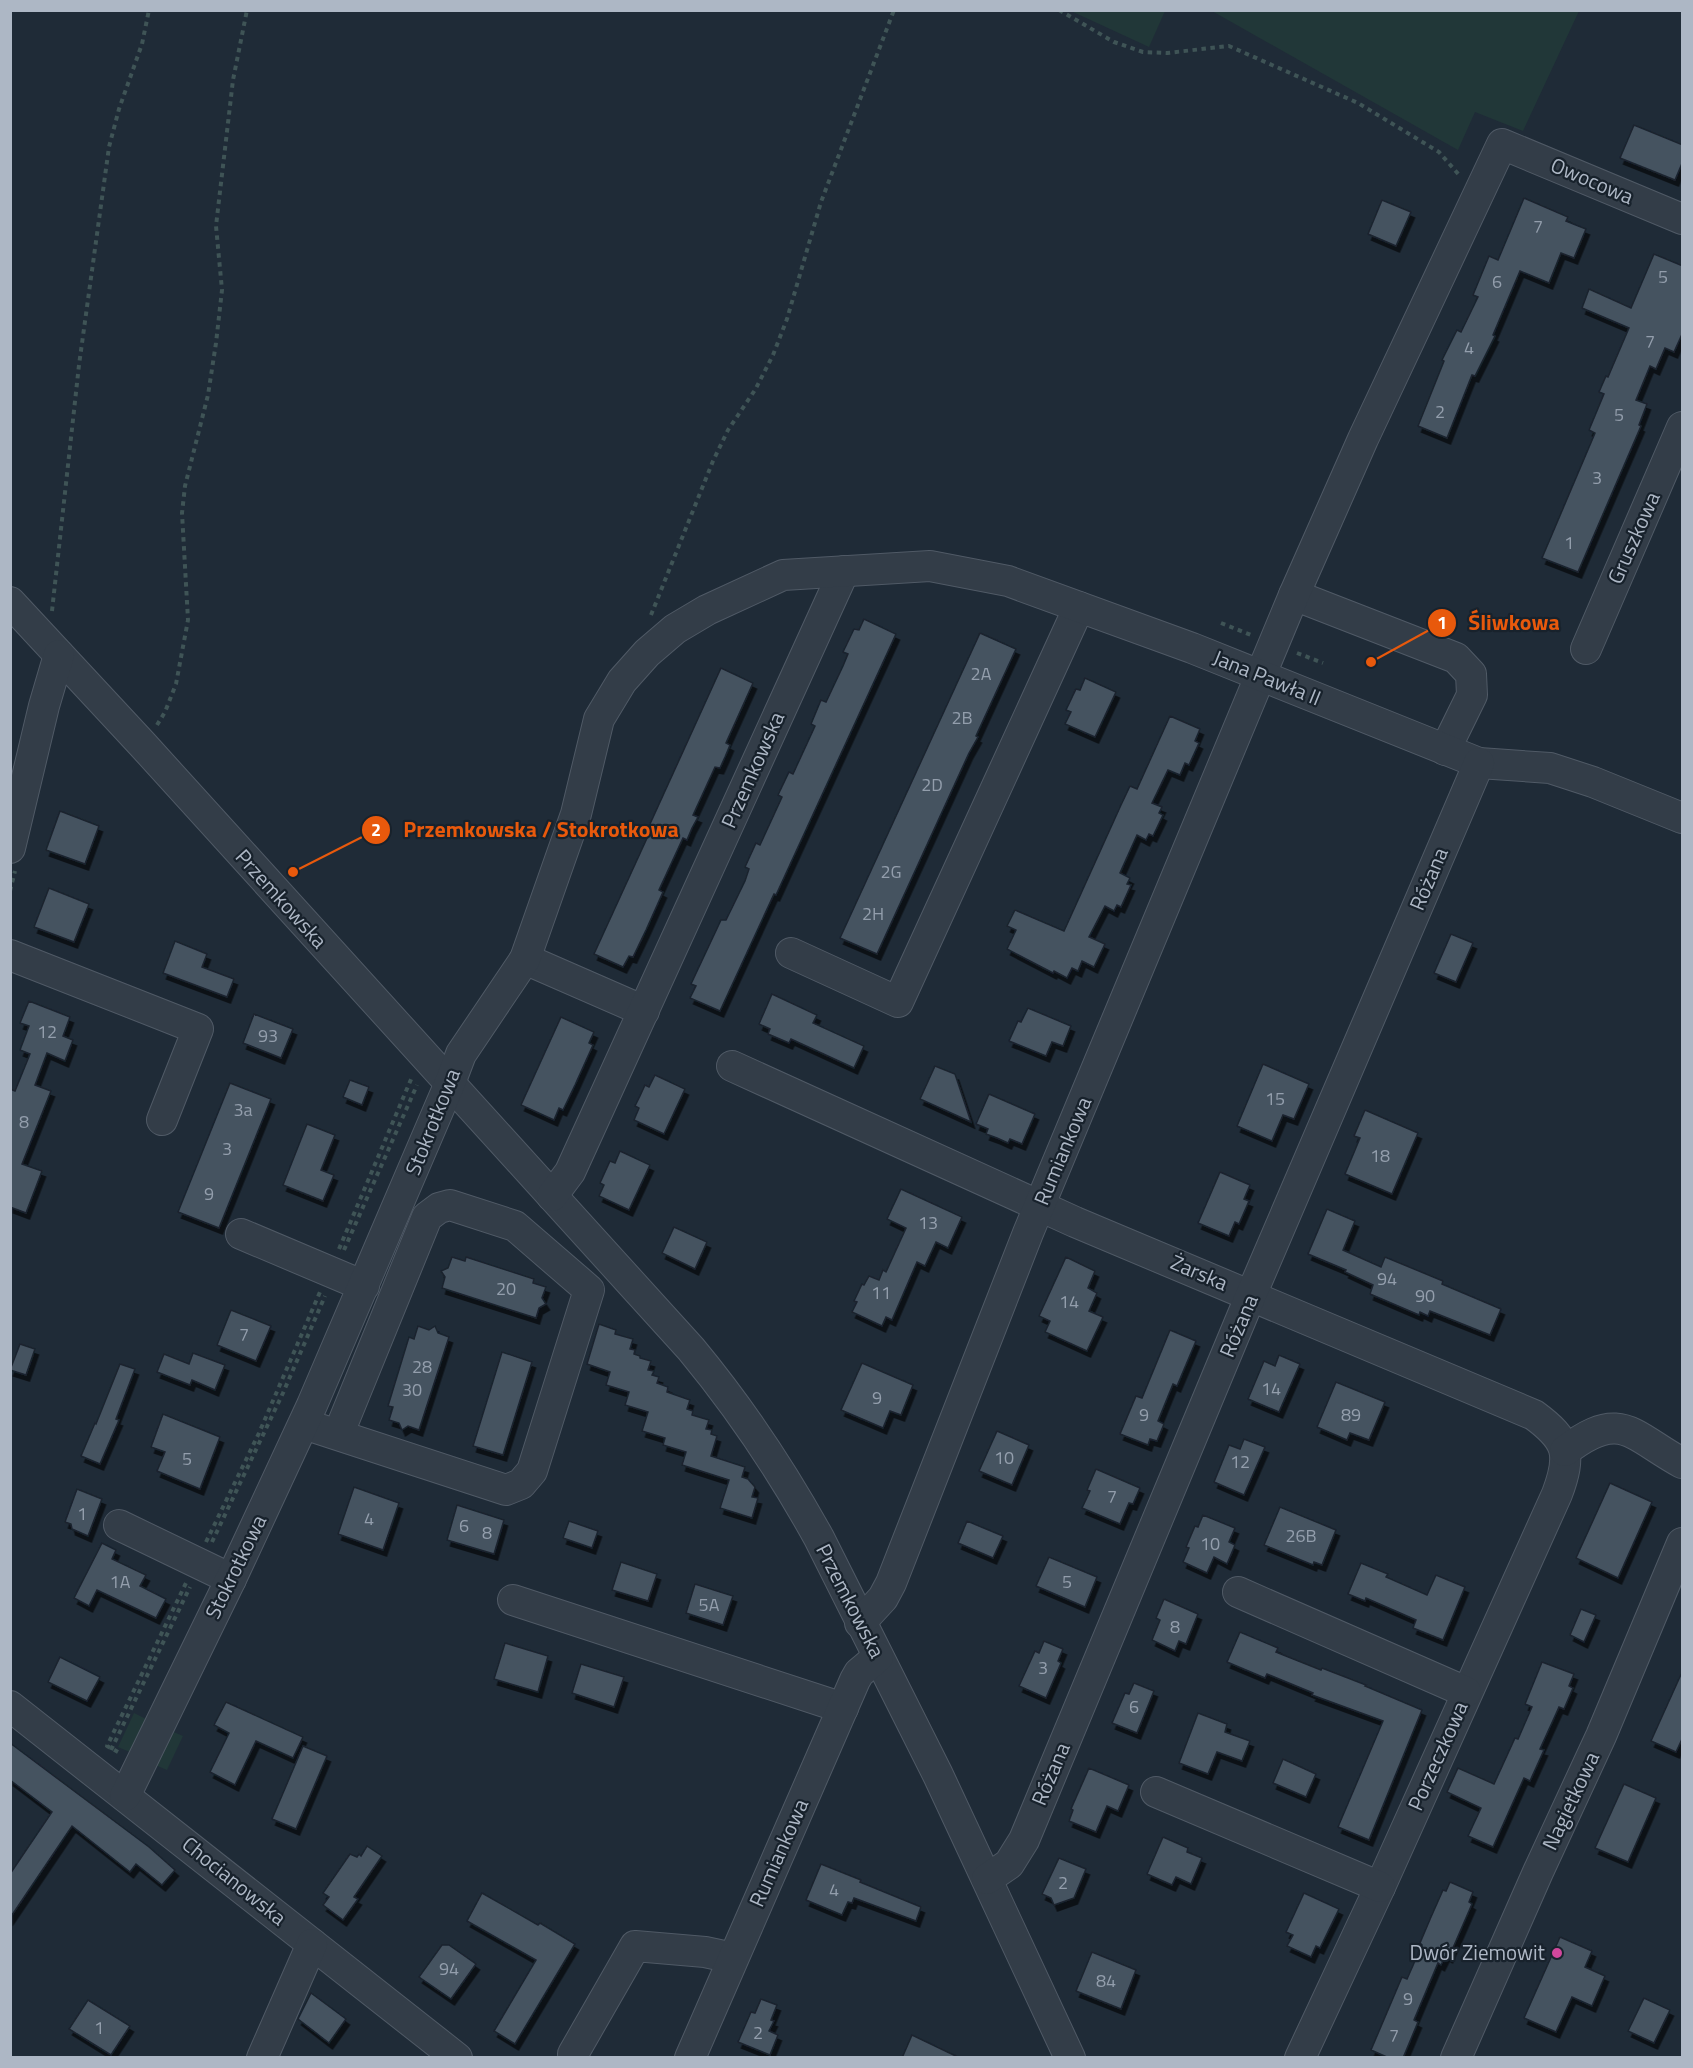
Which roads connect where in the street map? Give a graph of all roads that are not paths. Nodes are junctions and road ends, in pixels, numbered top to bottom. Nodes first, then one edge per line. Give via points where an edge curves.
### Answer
1 (1502, 144) joint
2 (1683, 219) edge
3 (1683, 427) edge
4 (844, 571) junction
5 (1294, 595) junction
6 (10, 602) edge
7 (1079, 607) junction
8 (50, 645) junction
9 (1586, 649) dead end
10 (1262, 675) junction
11 (1445, 750) junction
12 (1479, 763) junction
13 (1683, 818) edge
14 (10, 848) edge
15 (791, 953) dead end
16 (10, 955) edge
17 (525, 959) junction
18 (644, 1011) junction
19 (732, 1066) dead end
20 (436, 1083) junction
21 (162, 1120) dead end
22 (552, 1196) junction
23 (1040, 1206) junction
24 (241, 1234) dead end
25 (602, 1250) junction
26 (364, 1286) junction
27 (589, 1290) junction
28 (1251, 1295) junction
29 (304, 1424) junction
30 (338, 1435) junction
31 (1565, 1451) junction
32 (1683, 1463) edge
33 (119, 1525) dead end
34 (1683, 1543) edge
35 (231, 1579) junction
36 (1238, 1592) dead end
37 (513, 1600) dead end
38 (860, 1623) junction
39 (878, 1656) junction
40 (1466, 1692) junction
41 (10, 1706) edge
42 (843, 1708) junction
43 (1156, 1792) dead end
44 (125, 1796) junction
45 (987, 1879) junction
46 (1380, 1887) junction
47 (312, 1944) junction
48 (733, 1958) junction
49 (573, 2054) dead end
50 (262, 2058) edge
51 (457, 2058) edge
52 (690, 2058) edge
53 (1070, 2058) edge
54 (1300, 2058) edge
55 (1456, 2058) edge

1 - 2 street, Owocowa
1 - 5 street, Rumiankowa
3 - 9 street, Gruszkowa
4 - 7 street, Jana Pawła II via 930,566 1008,581
4 - 17 street, Stokrotkowa via 783,575 707,610 675,629 622,681 599,719 576,814
4 - 18 street, Przemkowska
5 - 10 street, Rumiankowa
5 - 11 street via 1456,658 1471,674 1472,695
6 - 8 street, Przemkowska
7 - 10 street, Jana Pawła II
7 - 15 street via 898,1002
8 - 14 street via 44,706
8 - 20 street, Przemkowska via 143,745
10 - 11 street, Jana Pawła II
10 - 23 street, Rumiankowa
11 - 12 street, Jana Pawła II
12 - 13 street, Jana Pawła II via 1550,768
12 - 28 street, Różana
16 - 21 street via 198,1029
17 - 18 street
17 - 20 street, Stokrotkowa via 461,1054
18 - 22 street, Przemkowska via 570,1172
19 - 23 street, Żarska
20 - 22 street, Przemkowska
20 - 26 street, Stokrotkowa
22 - 25 street, Przemkowska
23 - 28 street, Żarska
23 - 38 street, Rumiankowa via 891,1582 883,1598
24 - 26 street
25 - 27 street
25 - 38 street, Przemkowska via 691,1349 742,1413 801,1506
26 - 29 street, Stokrotkowa
27 - 30 street via 532,1471 521,1484 506,1490
27 - 30 street via 515,1226 450,1205 439,1208 427,1217
28 - 31 street, Żarska via 1534,1415 1560,1437
28 - 45 street, Różana via 1024,1840 1009,1864
29 - 30 street
29 - 35 street, Stokrotkowa
31 - 32 street via 1595,1431 1612,1428 1646,1439
31 - 40 street, Porzeczkowa via 1566,1466 1557,1494
33 - 35 street
34 - 55 street, Nagietkowa
35 - 44 street, Stokrotkowa
36 - 40 street
37 - 42 street
38 - 39 street, Przemkowska
39 - 42 street, Rumiankowa via 859,1673
39 - 45 street, Przemkowska
40 - 46 street, Porzeczkowa
41 - 44 street, Chocianowska
42 - 48 street, Rumiankowa
43 - 46 street
44 - 47 street, Chocianowska
45 - 53 street, Przemkowska
46 - 54 street, Porzeczkowa
47 - 50 street
47 - 51 street, Chocianowska
48 - 49 street via 634,1946
48 - 52 street, Rumiankowa

